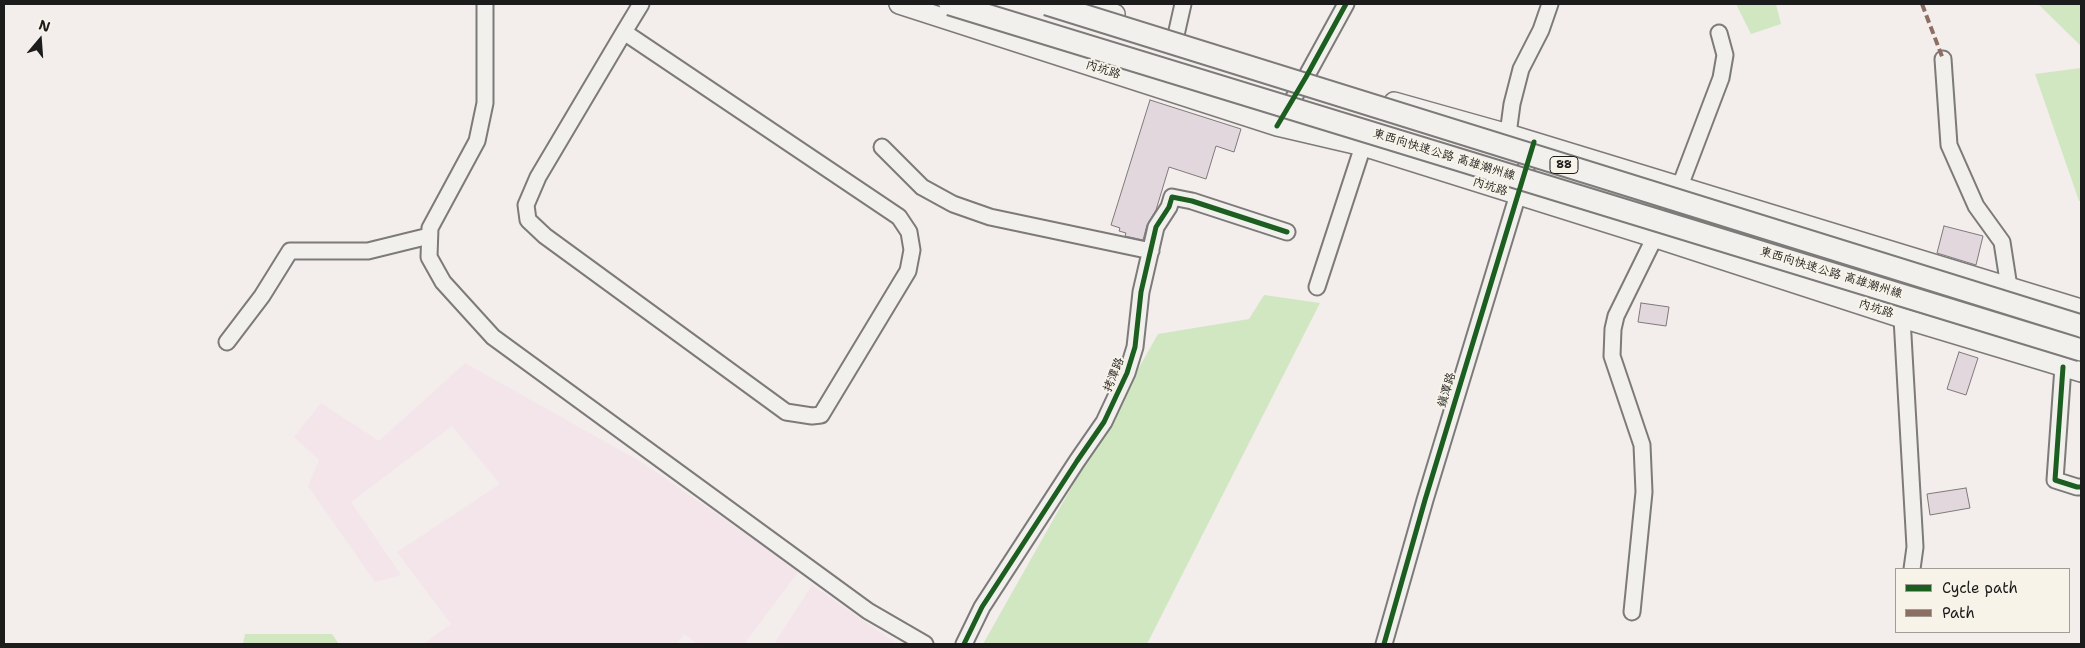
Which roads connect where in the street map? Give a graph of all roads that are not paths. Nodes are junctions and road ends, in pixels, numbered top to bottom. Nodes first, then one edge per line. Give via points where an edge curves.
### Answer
1 (485, 4) edge
2 (641, 4) edge
3 (899, 4) edge
4 (950, 4) edge
5 (1047, 4) edge
6 (1082, 4) edge
7 (1183, 4) edge
8 (1346, 4) edge
9 (1550, 4) edge
10 (624, 32) junction
11 (1719, 33) dead end
12 (1176, 35) junction
13 (1943, 59) dead end
14 (1306, 78) junction
15 (1277, 126) junction
16 (1508, 134) junction
17 (1534, 142) junction
18 (1363, 146) junction
19 (882, 147) dead end
20 (1680, 186) junction
21 (1517, 195) junction
22 (1287, 232) dead end
23 (430, 236) junction
24 (1656, 238) junction
25 (1151, 251) junction
26 (1317, 287) dead end
27 (2009, 287) junction
28 (2081, 313) edge
29 (1902, 318) junction
30 (227, 342) dead end
31 (2081, 350) edge
32 (2063, 367) junction
33 (2081, 372) edge
34 (2081, 487) edge
35 (1912, 568) edge
36 (1632, 612) dead end
37 (925, 644) edge
38 (964, 644) edge
39 (1384, 644) edge

1 - 23 street via 485,103 477,141 430,228
2 - 10 street
3 - 15 main road, 內坑路
4 - 31 highway, 東西向快速公路 高雄潮州線 / 88, bridge
5 - 28 highway, 東西向快速公路 高雄潮州線 / 88, bridge
6 - 12 main road
7 - 12 street
8 - 14 street
9 - 16 street via 1521,69
10 - 10 street via 538,177 526,205 528,220 545,236 786,412 821,415 908,271 912,250 909,232 899,217
11 - 20 street via 1725,55 1721,78
12 - 14 main road
13 - 27 street via 1949,145 1976,206 2002,242
14 - 15 street
14 - 16 main road
15 - 18 main road, 內坑路
16 - 17 main road
17 - 20 main road
17 - 21 street, 鎮潭路
18 - 21 main road, 內坑路
18 - 26 street
19 - 25 street via 922,187 953,204 990,218
20 - 24 street
20 - 27 main road
21 - 24 main road, 內坑路
21 - 39 street, 鎮潭路
22 - 25 street, 拷潭路 via 1172,197 1156,227
23 - 30 street via 368,251 290,251 262,296
23 - 37 street via 429,257 443,282 493,336 868,611
24 - 29 main road, 內坑路
24 - 36 street via 1616,316 1613,329 1612,356 1642,445 1644,492
25 - 38 street, 拷潭路 via 1141,292 1135,346 1127,373 1104,422 982,607
27 - 28 main road
29 - 32 main road, 內坑路
29 - 35 street via 1915,547
32 - 33 main road, 內坑路
32 - 34 street via 2055,480

